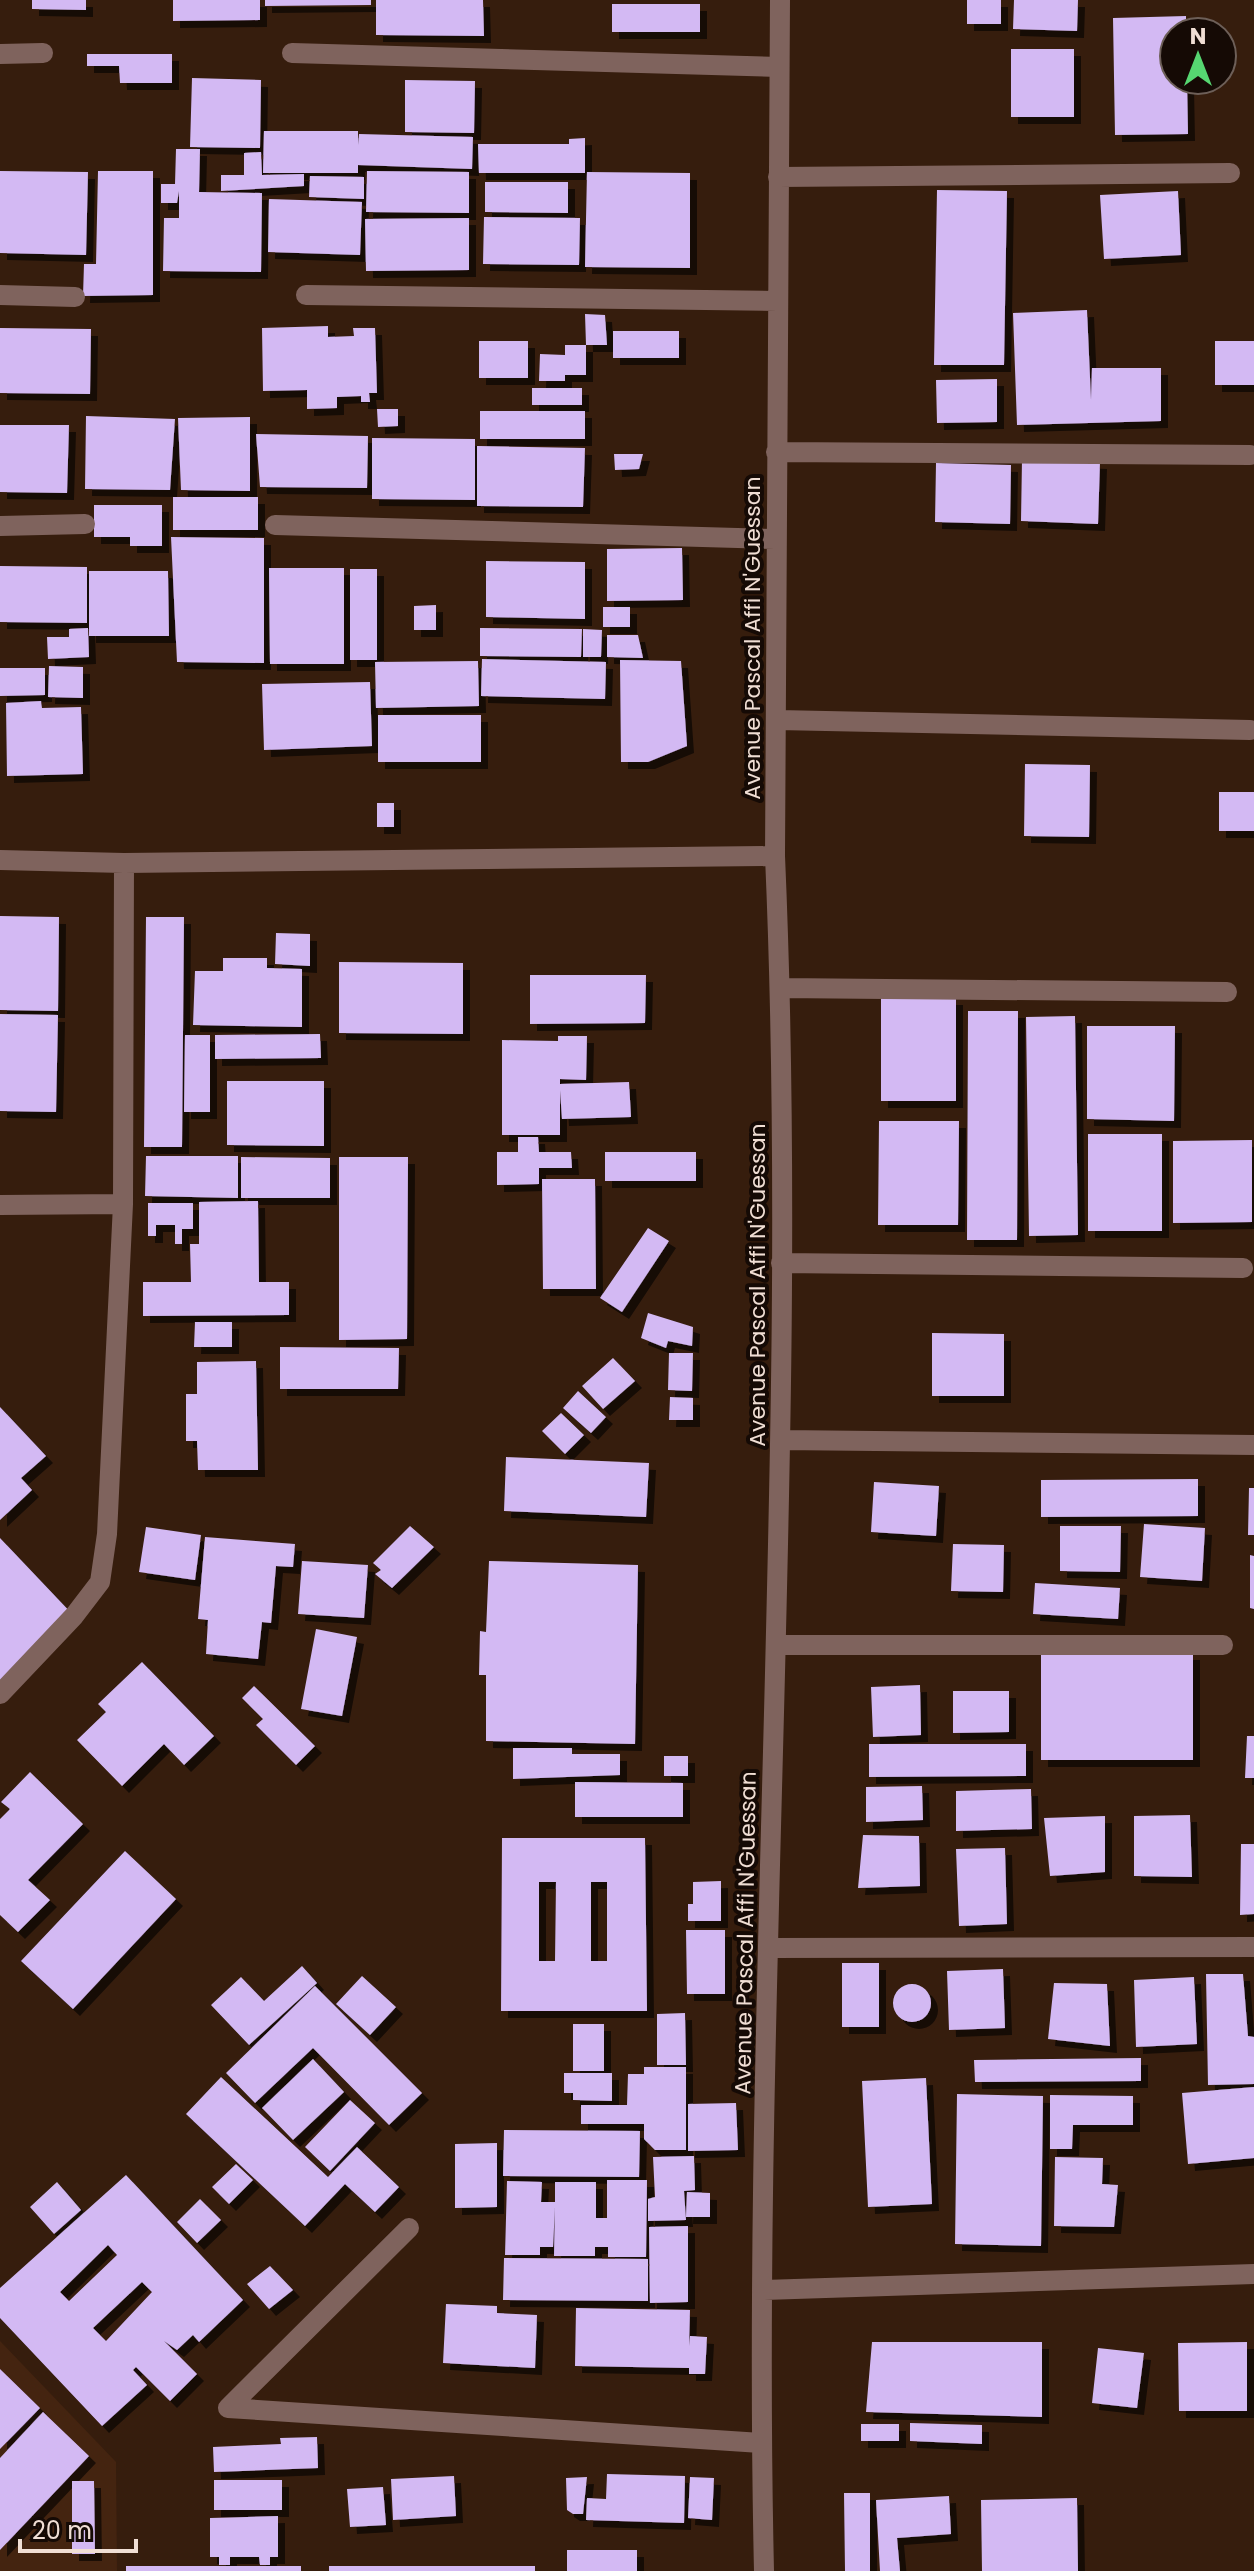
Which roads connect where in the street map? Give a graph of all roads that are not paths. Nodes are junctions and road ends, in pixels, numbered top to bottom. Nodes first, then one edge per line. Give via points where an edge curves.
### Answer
1 (780, 0) edge
2 (43, 53) dead end
3 (292, 53) dead end
4 (0, 54) edge
5 (779, 67) junction
6 (1230, 173) dead end
7 (778, 177) junction
8 (0, 295) edge
9 (306, 295) dead end
10 (75, 297) dead end
11 (777, 301) junction
12 (776, 452) junction
13 (1250, 455) dead end
14 (85, 524) dead end
15 (275, 525) dead end
16 (0, 526) edge
17 (775, 539) junction
18 (778, 720) junction
19 (1250, 730) dead end
20 (775, 856) junction
21 (0, 860) edge
22 (124, 863) junction
23 (781, 988) junction
24 (1227, 992) dead end
25 (123, 1204) junction
26 (0, 1205) edge
27 (781, 1263) junction
28 (1243, 1268) dead end
29 (781, 1440) junction
30 (1254, 1445) edge
31 (776, 1645) junction
32 (1223, 1645) dead end
33 (0, 1694) edge
34 (1254, 1947) edge
35 (768, 1948) junction
36 (409, 2228) dead end
37 (1254, 2274) edge
38 (764, 2290) junction
39 (761, 2443) junction
40 (764, 2571) edge

1 - 5 street, Avenue Pascal Affi N'Guessan
2 - 4 street
3 - 5 street
5 - 7 street, Avenue Pascal Affi N'Guessan
6 - 7 street
7 - 11 street, Avenue Pascal Affi N'Guessan
8 - 10 street
9 - 11 street
11 - 12 street, Avenue Pascal Affi N'Guessan
12 - 13 street
12 - 17 street, Avenue Pascal Affi N'Guessan
14 - 16 street
15 - 17 street
17 - 18 street, Avenue Pascal Affi N'Guessan
18 - 19 street
18 - 20 street, Avenue Pascal Affi N'Guessan
20 - 22 street
20 - 23 street, Avenue Pascal Affi N'Guessan
21 - 22 street
22 - 25 street
23 - 24 street
23 - 27 street, Avenue Pascal Affi N'Guessan
25 - 26 street
25 - 33 street via 107,1534 100,1582
27 - 28 street
27 - 29 street, Avenue Pascal Affi N'Guessan
29 - 30 street
29 - 31 street, Avenue Pascal Affi N'Guessan
31 - 32 street
31 - 35 street, Avenue Pascal Affi N'Guessan
34 - 35 street
35 - 38 street, Avenue Pascal Affi N'Guessan
36 - 39 street via 228,2408
37 - 38 street
38 - 39 street, Avenue Pascal Affi N'Guessan
39 - 40 street, Avenue Pascal Affi N'Guessan

